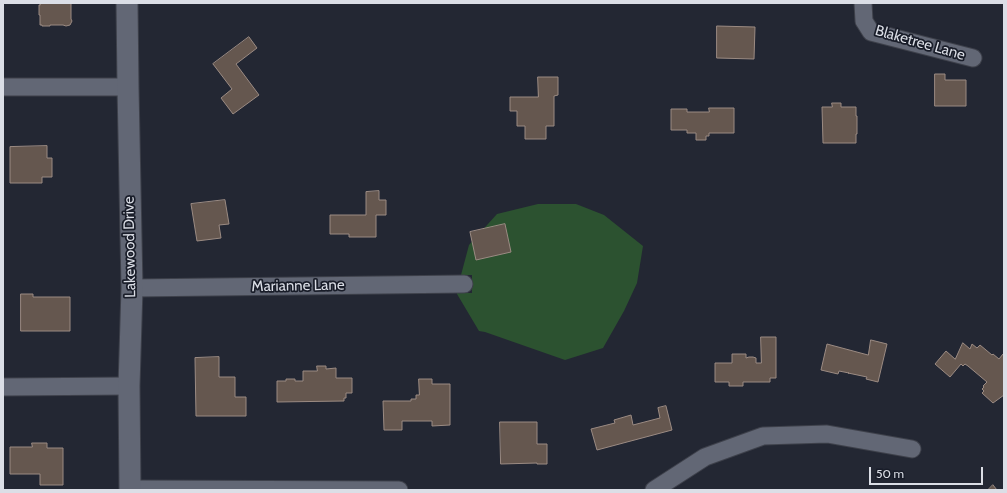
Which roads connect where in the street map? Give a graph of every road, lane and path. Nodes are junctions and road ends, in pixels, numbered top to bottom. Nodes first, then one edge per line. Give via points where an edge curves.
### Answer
1 (127, 3) edge
2 (863, 3) edge
3 (973, 58) dead end
4 (3, 87) edge
5 (128, 87) junction
6 (464, 284) dead end
7 (132, 288) junction
8 (129, 386) junction
9 (3, 387) edge
10 (912, 449) dead end
11 (130, 490) edge
12 (399, 490) edge
13 (654, 490) edge

1 - 5 street, Lakewood Drive
2 - 3 street, Blaketree Lane via 864,21 871,32
4 - 5 street
5 - 7 street, Lakewood Drive
6 - 7 street, Marianne Lane
7 - 8 street, Lakewood Drive
8 - 9 street
8 - 11 street, Lakewood Drive
10 - 13 street via 827,434 763,436 705,457
11 - 12 street

